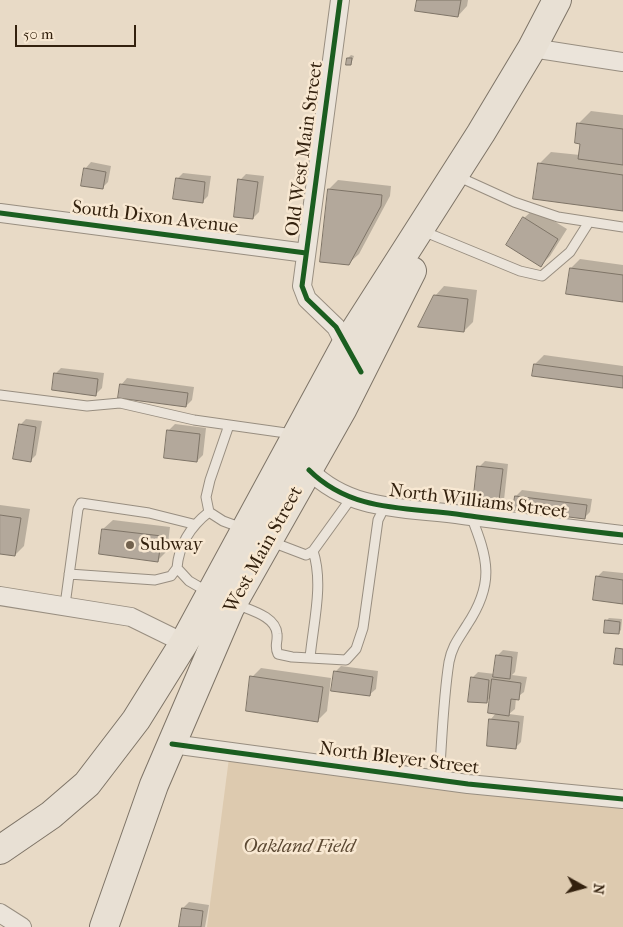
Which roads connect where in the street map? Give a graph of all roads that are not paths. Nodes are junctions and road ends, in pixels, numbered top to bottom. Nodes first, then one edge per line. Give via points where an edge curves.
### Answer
1 (340, 0) edge
2 (556, 0) edge
3 (532, 48) junction
4 (623, 62) edge
5 (481, 133) junction
6 (459, 177) junction
7 (0, 213) edge
8 (589, 222) junction
9 (623, 227) edge
10 (430, 234) junction
11 (306, 253) junction
12 (345, 346) junction
13 (361, 372) junction
14 (0, 395) edge
15 (229, 425) junction
16 (308, 446) junction
17 (352, 497) junction
18 (384, 506) junction
19 (209, 512) junction
20 (471, 516) junction
21 (193, 524) junction
22 (257, 535) junction
23 (623, 535) edge
24 (313, 551) junction
25 (177, 568) junction
26 (69, 574) junction
27 (0, 596) edge
28 (222, 598) junction
29 (65, 606) junction
30 (184, 643) junction
31 (310, 658) junction
32 (172, 744) junction
33 (439, 780) junction
34 (623, 800) edge
35 (0, 850) edge
36 (0, 913) edge
37 (22, 927) edge
38 (104, 927) edge

1 - 11 street, Old West Main Street
2 - 3 highway, West Main Street
3 - 4 street
3 - 5 highway, West Main Street
5 - 6 highway, West Main Street
5 - 12 highway, West Main Street
6 - 8 lane via 514,202 558,217
6 - 10 highway, West Main Street
7 - 11 street, South Dixon Avenue
8 - 9 lane
8 - 10 lane via 570,252 542,276 520,271
10 - 13 highway, West Main Street
11 - 12 street, Old West Main Street via 302,286 306,299 336,328
12 - 13 street, Old West Main Street
12 - 16 highway, West Main Street
13 - 16 highway, West Main Street
14 - 15 lane via 87,406 120,403
15 - 16 lane
15 - 19 lane via 210,480 206,498
16 - 17 street, North Williams Street via 323,483
16 - 22 highway, West Main Street
16 - 22 highway, West Main Street
17 - 18 street, North Williams Street
17 - 24 lane
18 - 20 street, North Williams Street via 404,511
18 - 31 lane via 378,520 363,628 356,649 346,660
19 - 21 lane
19 - 22 lane
20 - 23 street, North Williams Street
20 - 33 lane via 486,558 486,581 476,609 454,642 449,661
21 - 25 lane via 178,556
21 - 26 lane via 149,513 81,503
22 - 24 lane via 306,554
22 - 28 highway, West Main Street
24 - 31 lane via 318,565 318,581
25 - 26 lane via 170,576 155,580
25 - 28 lane via 189,580
26 - 29 lane
27 - 29 street
28 - 30 highway, West Main Street
28 - 31 lane via 268,618 277,633 275,648 278,654
28 - 32 highway, West Main Street
29 - 30 street via 131,617
30 - 35 highway, West Main Street via 136,720 87,784 51,815
32 - 33 street, North Bleyer Street
32 - 38 highway, West Main Street via 154,785
33 - 34 street, North Bleyer Street
36 - 37 street

